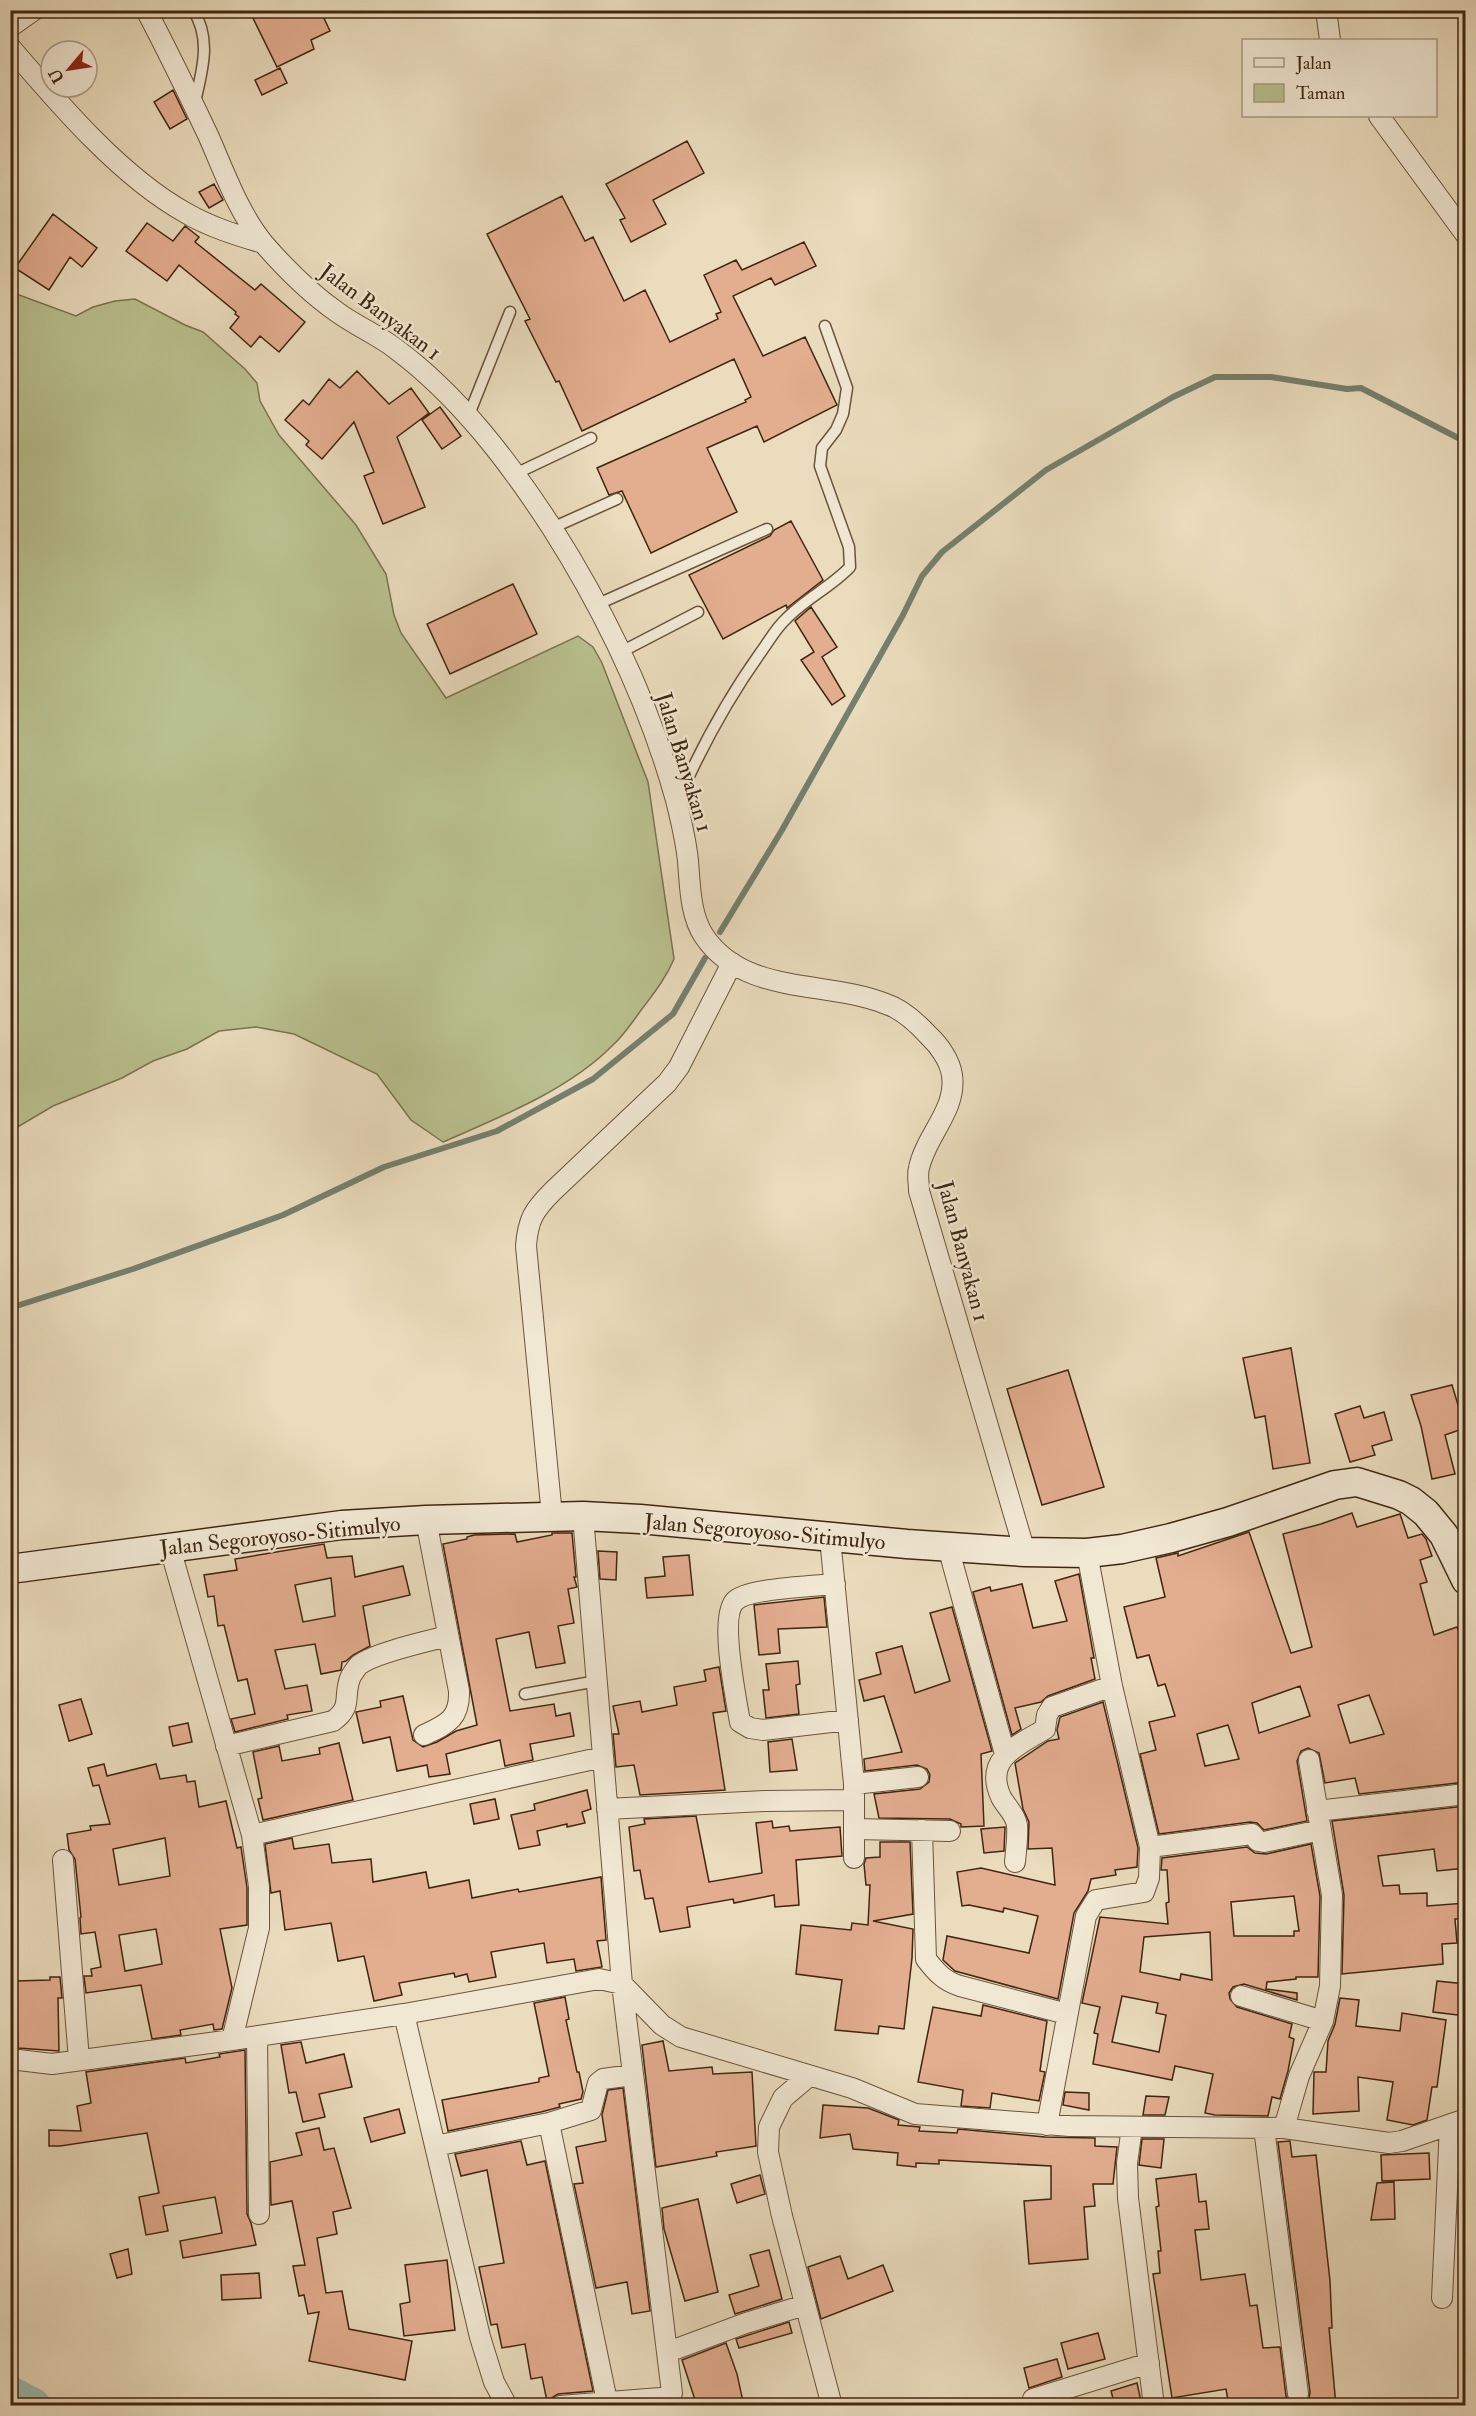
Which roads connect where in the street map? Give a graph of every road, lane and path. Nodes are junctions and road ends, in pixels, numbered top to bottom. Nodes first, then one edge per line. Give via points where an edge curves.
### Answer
1 (34, 10) edge
2 (146, 10) edge
3 (193, 10) edge
4 (1326, 10) edge
5 (10, 27) edge
6 (1330, 39) edge
7 (10, 47) edge
8 (194, 105) junction
9 (1380, 117) edge
10 (1466, 235) edge
11 (263, 243) junction
12 (510, 312) dead end
13 (825, 326) dead end
14 (468, 417) junction
15 (591, 438) dead end
16 (515, 474) junction
17 (617, 499) dead end
18 (552, 528) junction
19 (767, 528) dead end
20 (598, 604) junction
21 (698, 612) dead end
22 (621, 652) junction
23 (677, 803) junction
24 (732, 963) junction
25 (552, 1516) junction
26 (583, 1516) junction
27 (426, 1520) junction
28 (830, 1538) junction
29 (948, 1547) junction
30 (170, 1548) junction
31 (1025, 1552) junction
32 (1087, 1553) junction
33 (10, 1569) edge
34 (1466, 1580) edge
35 (835, 1584) junction
36 (448, 1636) junction
37 (597, 1682) junction
38 (1113, 1686) junction
39 (525, 1694) dead end
40 (848, 1720) junction
41 (424, 1735) dead end
42 (226, 1746) junction
43 (1005, 1754) junction
44 (603, 1757) junction
45 (1308, 1760) dead end
46 (918, 1777) dead end
47 (854, 1792) junction
48 (1466, 1794) edge
49 (608, 1809) junction
50 (1317, 1810) junction
51 (854, 1829) junction
52 (922, 1830) junction
53 (1321, 1830) junction
54 (950, 1831) dead end
55 (252, 1835) junction
56 (1150, 1847) junction
57 (854, 1858) dead end
58 (63, 1860) dead end
59 (1015, 1862) dead end
60 (622, 1984) junction
61 (1241, 1996) dead end
62 (404, 2014) junction
63 (1067, 2014) junction
64 (1323, 2021) junction
65 (256, 2037) junction
66 (232, 2040) junction
67 (10, 2059) edge
68 (78, 2060) junction
69 (632, 2075) junction
70 (809, 2076) junction
71 (1458, 2122) edge
72 (549, 2123) junction
73 (1047, 2125) junction
74 (1132, 2127) junction
75 (1274, 2128) junction
76 (435, 2146) junction
77 (259, 2214) dead end
78 (1442, 2298) dead end
79 (805, 2305) junction
80 (668, 2352) junction
81 (1149, 2364) junction
82 (1298, 2394) dead end
83 (1033, 2399) dead end
84 (607, 2401) junction
85 (507, 2406) edge
86 (560, 2406) edge
87 (832, 2406) edge
88 (1154, 2406) edge

1 - 5 street
2 - 8 street, Jalan Banyakan 1
3 - 8 lane via 205,42
4 - 6 street
7 - 11 street via 105,149 153,192 186,214
8 - 11 street, Jalan Banyakan 1 via 243,212
9 - 10 street
11 - 14 street, Jalan Banyakan 1 via 335,311 395,348 443,389
12 - 14 lane
13 - 23 lane via 847,388 843,414 822,448 820,466 849,547 850,567 785,620 745,674 701,748
14 - 16 street, Jalan Banyakan 1
15 - 16 lane
16 - 18 street, Jalan Banyakan 1
17 - 18 lane
18 - 20 street, Jalan Banyakan 1
19 - 20 lane
20 - 22 street, Jalan Banyakan 1
21 - 22 lane
22 - 23 street, Jalan Banyakan 1 via 647,711
23 - 24 street, Jalan Banyakan 1 via 696,918 702,934
24 - 25 street via 679,1067 552,1191 536,1208 527,1227
24 - 31 street, Jalan Banyakan 1 via 765,979 890,1004 938,1044 952,1072 951,1100 918,1170 919,1191
25 - 26 main road, Jalan Segoroyoso-Sitimulyo
25 - 27 main road, Jalan Segoroyoso-Sitimulyo
26 - 28 main road, Jalan Segoroyoso-Sitimulyo
26 - 37 street
27 - 30 main road, Jalan Segoroyoso-Sitimulyo via 342,1525
27 - 36 street
28 - 29 main road, Jalan Segoroyoso-Sitimulyo
28 - 35 street
29 - 31 main road, Jalan Segoroyoso-Sitimulyo
29 - 43 street
30 - 33 main road, Jalan Segoroyoso-Sitimulyo
30 - 42 street
31 - 32 main road, Jalan Segoroyoso-Sitimulyo
32 - 34 main road, Jalan Segoroyoso-Sitimulyo via 1171,1538 1335,1485 1357,1482 1399,1494 1426,1514 1444,1534
32 - 38 street
35 - 40 street
35 - 40 street via 761,1592 736,1599 728,1610 728,1638 740,1722 763,1730
36 - 41 street via 459,1703 455,1715 445,1725
36 - 42 street via 383,1654 359,1665 351,1677 348,1704 333,1721
37 - 39 lane
37 - 44 street
38 - 43 street via 1052,1707 1045,1729
38 - 56 street
40 - 47 street
42 - 55 street
43 - 59 street via 998,1766 997,1785 1017,1825
44 - 49 street
44 - 55 street
45 - 50 street
46 - 47 street
47 - 49 street
47 - 51 street
48 - 50 street
49 - 60 street
50 - 53 street
51 - 52 street
51 - 57 street
52 - 54 street
52 - 63 street via 926,1959 936,1972 950,1983
53 - 56 street via 1264,1842 1252,1834
53 - 64 street via 1332,1895 1330,1986
55 - 66 street via 259,1887 259,1928
56 - 63 street via 1149,1878 1144,1892 1096,1900 1086,1916
58 - 68 street
60 - 62 street via 599,1979
60 - 69 street
60 - 70 street via 662,2025 681,2037
61 - 64 street
62 - 65 street
62 - 76 street
63 - 73 street
64 - 75 street
65 - 66 street
65 - 77 street
66 - 68 street
67 - 68 street via 52,2064
69 - 72 street via 603,2079 598,2082 591,2110
69 - 80 street
70 - 73 street via 852,2088 915,2114
70 - 79 street via 783,2097 769,2127 768,2152
71 - 75 street via 1389,2143
71 - 78 street
72 - 76 street
72 - 84 street
73 - 74 street
74 - 75 street
74 - 81 street via 1128,2198
75 - 82 street
76 - 85 street via 480,2337 494,2382
79 - 80 street
79 - 87 street
80 - 84 street via 672,2393 668,2397
81 - 83 street
81 - 88 street
84 - 86 street

